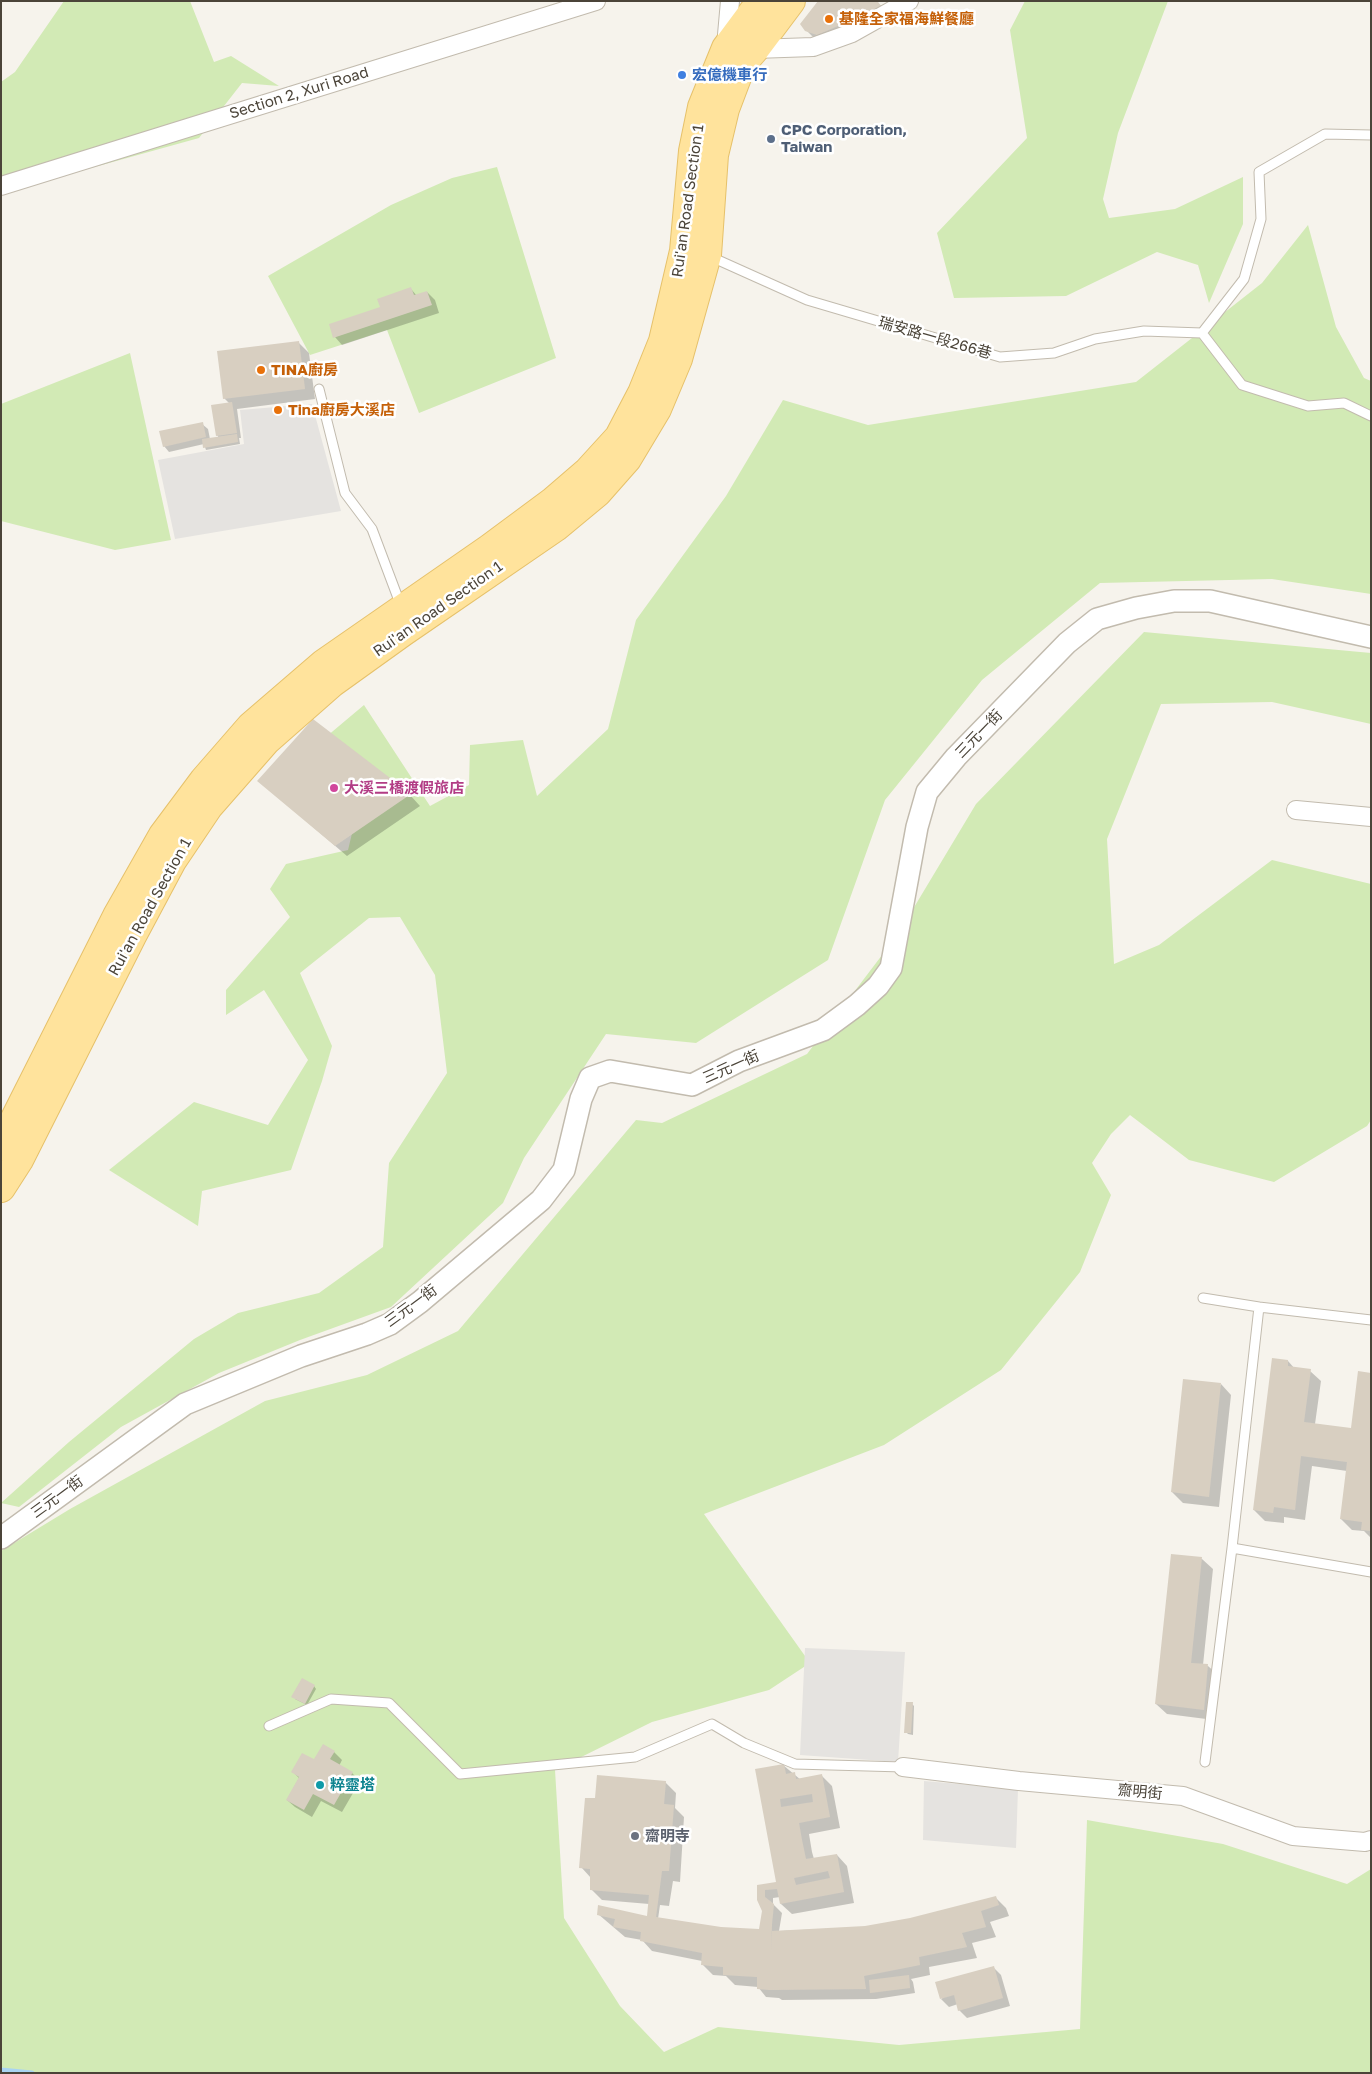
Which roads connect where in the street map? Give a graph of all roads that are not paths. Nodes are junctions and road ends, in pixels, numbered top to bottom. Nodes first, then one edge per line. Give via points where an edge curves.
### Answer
1 (596, 1) edge
2 (730, 1) edge
3 (761, 1) edge
4 (791, 1) edge
5 (909, 1) edge
6 (738, 50) junction
7 (1371, 135) edge
8 (1, 186) edge
9 (707, 255) junction
10 (1202, 333) junction
11 (319, 389) dead end
12 (1371, 416) edge
13 (409, 616) junction
14 (1371, 636) edge
15 (1296, 810) dead end
16 (1371, 818) edge
17 (1, 1146) edge
18 (1, 1188) edge
19 (1203, 1298) dead end
20 (1259, 1307) junction
21 (1371, 1320) edge
22 (1, 1538) edge
23 (1232, 1548) junction
24 (1371, 1572) edge
25 (269, 1726) dead end
26 (1205, 1762) dead end
27 (903, 1767) joint
28 (1371, 1840) edge

1 - 8 street, Section 2, Xuri Road
2 - 6 street
3 - 6 main road, Rui'an Road Section 1
4 - 6 main road, Rui'an Road Section 1
5 - 6 street via 852,33 813,47
6 - 9 main road, Rui'an Road Section 1 via 714,155
6 - 13 main road, Rui'an Road Section 1 via 702,107 692,151 684,251 663,341 642,393 619,437 588,471 552,502 490,548
7 - 10 lane via 1325,134 1259,172 1261,219 1244,279
9 - 10 lane, 瑞安路一段266巷 via 807,300 1000,357 1054,353 1095,339 1144,330
9 - 13 main road, Rui'an Road Section 1 via 678,359 656,409 627,459 597,493 556,527
10 - 12 lane via 1242,385 1308,406 1344,403
11 - 13 lane via 345,493 372,529
13 - 17 main road, Rui'an Road Section 1 via 323,664 251,726 204,780 162,835 117,916
13 - 18 main road, Rui'an Road Section 1 via 266,741 209,806 172,861 19,1160
14 - 22 street, 三元一街 via 1210,600 1136,608 1097,619 1067,643 926,792 891,968 878,986 857,1005 823,1030 739,1061 692,1085 610,1070 590,1078 581,1099 564,1170 541,1200 420,1302 390,1324 367,1334 301,1356 185,1404
15 - 16 street
19 - 20 lane
20 - 21 lane
20 - 23 lane
23 - 24 lane
23 - 26 lane
25 - 27 lane via 331,1699 389,1703 460,1774 635,1757 712,1724 744,1743 795,1764
27 - 28 street, 齋明街 via 1183,1796 1293,1836

